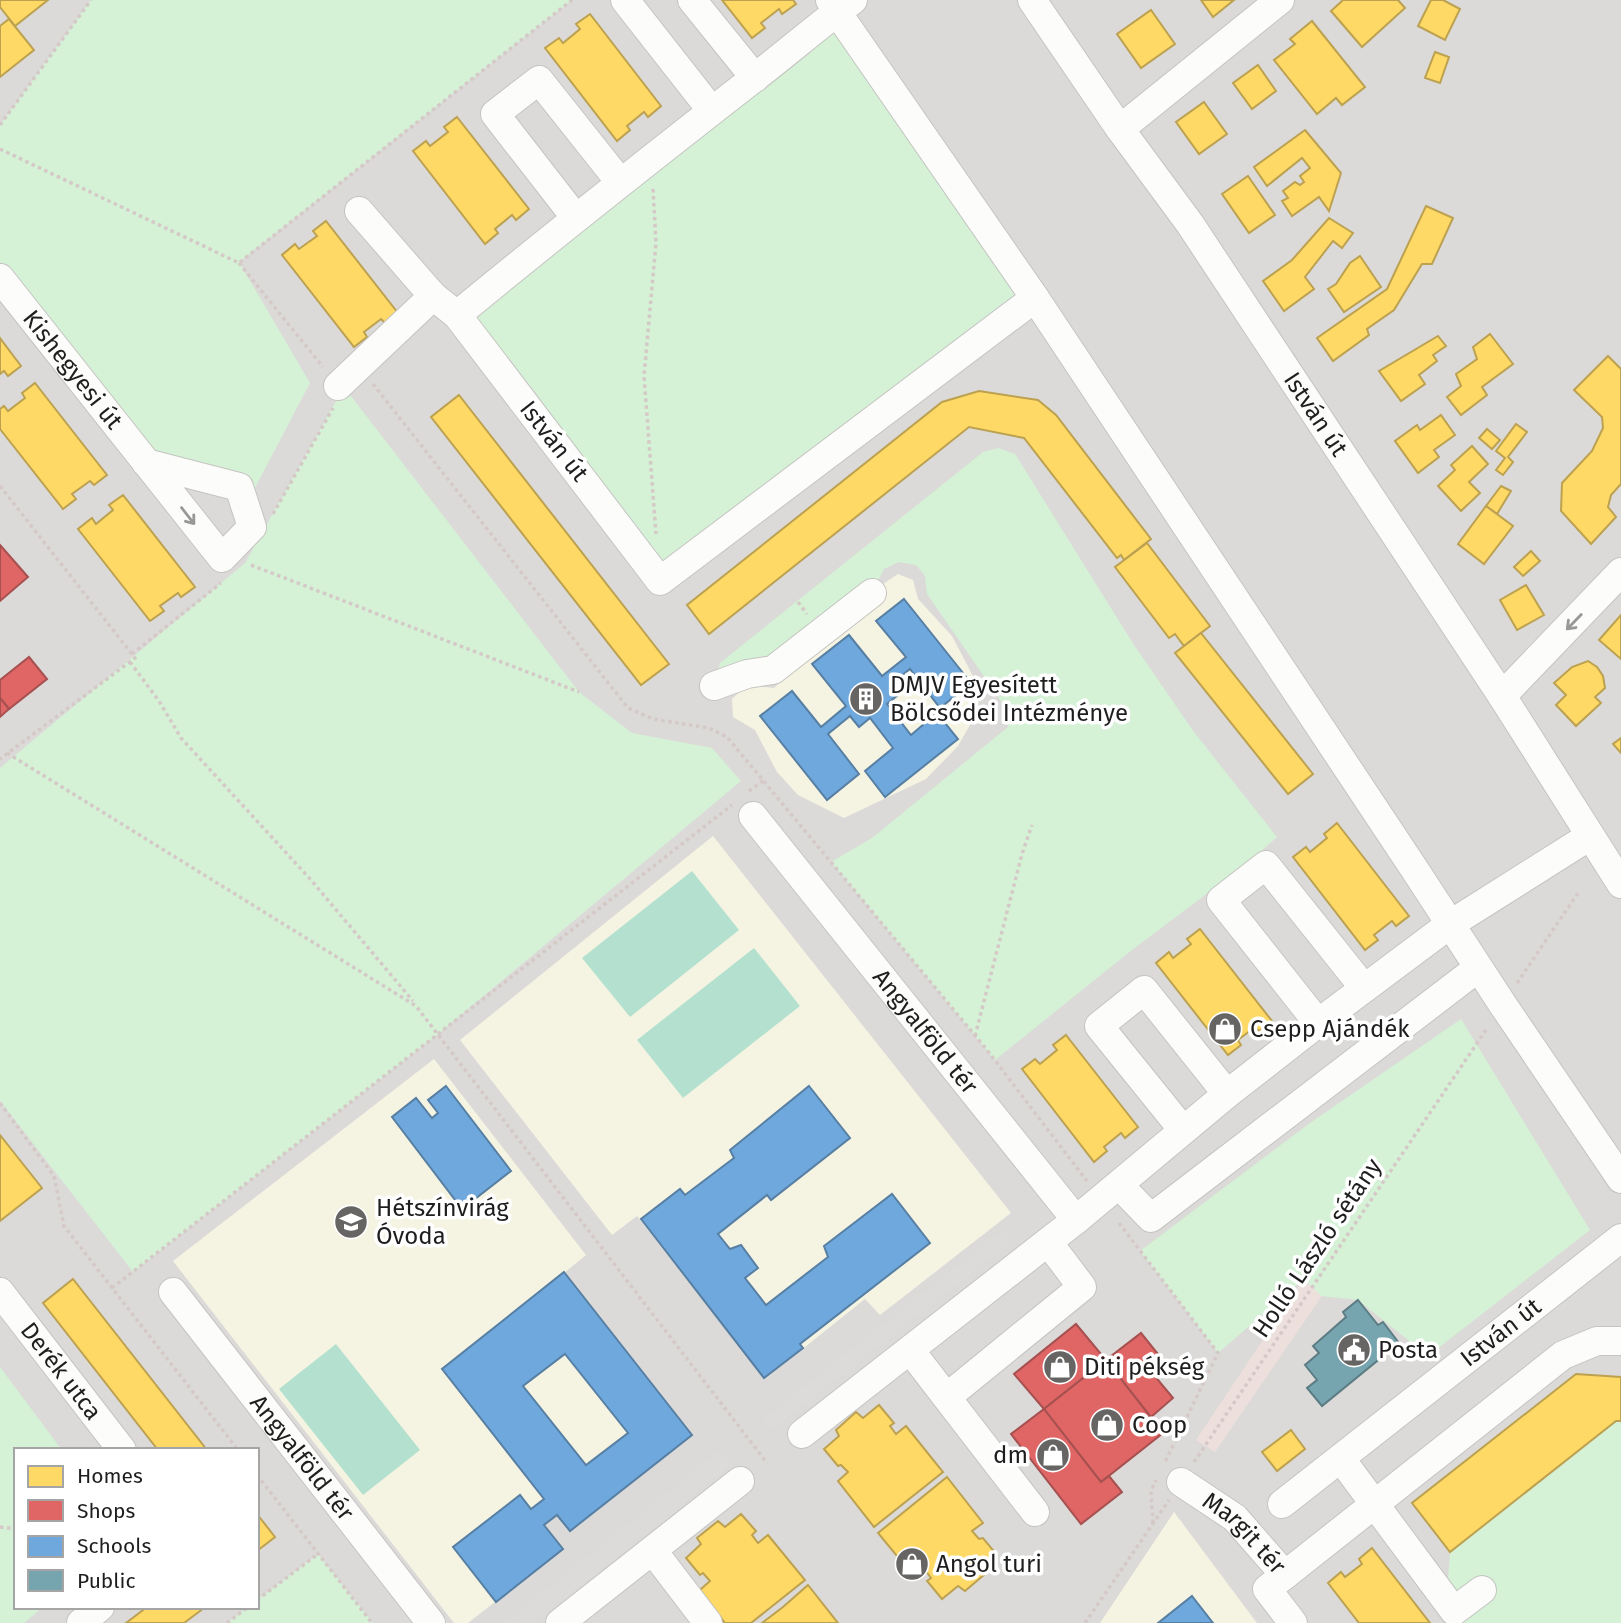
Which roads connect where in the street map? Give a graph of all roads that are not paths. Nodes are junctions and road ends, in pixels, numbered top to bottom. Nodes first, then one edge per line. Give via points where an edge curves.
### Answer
1 (625, 0) edge
2 (692, 0) edge
3 (1032, 0) edge
4 (1280, 0) edge
5 (840, 4) edge
6 (755, 78) junction
7 (712, 111) junction
8 (1120, 129) junction
9 (621, 182) junction
10 (359, 211) dead end
11 (575, 217) junction
12 (0, 278) edge
13 (433, 296) junction
14 (1035, 298) junction
15 (457, 315) junction
16 (341, 386) road end
17 (146, 463) dead end
18 (1621, 572) edge
19 (872, 593) dead end
20 (714, 686) dead end
21 (1502, 696) junction
22 (753, 816) dead end
23 (1590, 836) junction
24 (1621, 884) edge
25 (1449, 925) junction
26 (1478, 968) junction
27 (1364, 988) junction
28 (1318, 1023) junction
29 (1227, 1094) junction
30 (1183, 1130) junction
31 (1621, 1179) edge
32 (1110, 1192) junction
33 (1076, 1220) junction
34 (1621, 1238) edge
35 (1048, 1242) junction
36 (0, 1292) edge
37 (173, 1292) dead end
38 (1621, 1341) edge
39 (910, 1350) junction
40 (947, 1397) junction
41 (802, 1434) dead end
42 (120, 1448) edge
43 (1341, 1459) junction
44 (1167, 1475) road end
45 (740, 1481) dead end
46 (1282, 1504) dead end
47 (1375, 1504) junction
48 (1035, 1512) dead end
49 (653, 1551) junction
50 (1285, 1576) junction
51 (1482, 1590) dead end
52 (98, 1609) edge
53 (81, 1623) edge
54 (431, 1623) edge
55 (560, 1623) edge
56 (708, 1623) edge
57 (1293, 1623) edge

1 - 7 street
2 - 6 street
3 - 8 street, István út
4 - 8 street
5 - 6 street
5 - 14 street
6 - 7 street
7 - 9 street
8 - 21 street, István út via 1197,236
9 - 11 street
9 - 11 street via 539,80 495,114
10 - 13 street
11 - 15 street
12 - 17 street, Kishegyesi út
13 - 15 street
13 - 16 street
14 - 15 street, István út via 660,581
14 - 25 street
18 -> 21 street
19 - 20 street via 773,670
21 - 23 street, István út
22 - 33 street, Angyalföld tér
23 - 24 street, István út
23 - 25 street
25 - 26 street
25 - 27 street
26 - 31 street
26 - 32 street via 1151,1218
27 - 28 street
27 - 28 street via 1266,865 1221,901
28 - 29 street
29 - 30 street
29 - 30 street via 1144,990 1099,1026
30 - 32 street
32 - 33 street
33 - 35 street
34 - 43 street, István út
35 - 39 street
35 - 40 street via 1082,1287
36 - 42 street, Derék utca
37 - 54 street, Angyalföld tér
38 - 47 street via 1597,1341 1563,1355
39 - 40 street
39 - 41 street
40 - 48 street
43 - 46 street, István út
43 - 47 street
44 - 50 street, Margit tér via 1235,1518
45 - 49 street
47 - 50 street
47 - 51 street via 1454,1611
49 - 55 street
49 - 56 street
50 - 57 street, Margit tér via 1267,1589
52 - 53 street

